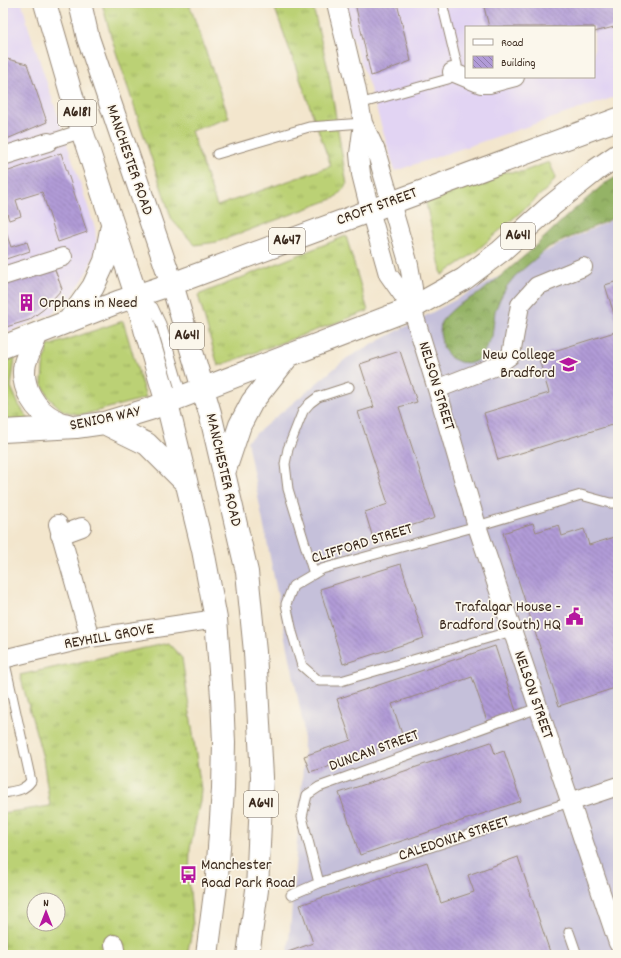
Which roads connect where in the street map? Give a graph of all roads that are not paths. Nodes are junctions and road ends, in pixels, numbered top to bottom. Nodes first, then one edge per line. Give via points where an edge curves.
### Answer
1 (45, 3) edge
2 (80, 3) edge
3 (336, 3) edge
4 (442, 3) edge
5 (452, 72) junction
6 (465, 77) edge
7 (467, 78) edge
8 (511, 78) edge
9 (359, 104) junction
10 (618, 119) edge
11 (363, 123) junction
12 (82, 132) junction
13 (48, 142) joint
14 (217, 154) dead end
15 (618, 155) edge
16 (3, 156) edge
17 (391, 202) junction
18 (370, 210) junction
19 (113, 222) junction
20 (63, 257) dead end
21 (583, 267) dead end
22 (3, 276) edge
23 (172, 284) junction
24 (136, 295) junction
25 (412, 308) junction
26 (68, 322) junction
27 (37, 334) junction
28 (3, 347) edge
29 (289, 355) junction
30 (349, 387) dead end
31 (202, 388) junction
32 (437, 389) junction
33 (174, 400) junction
34 (104, 423) junction
35 (76, 427) junction
36 (3, 431) edge
37 (224, 473) junction
38 (186, 484) junction
39 (618, 503) edge
40 (477, 526) junction
41 (82, 527) dead end
42 (314, 574) junction
43 (216, 619) junction
44 (512, 631) junction
45 (90, 638) junction
46 (3, 659) edge
47 (538, 708) junction
48 (618, 786) edge
49 (3, 792) edge
50 (570, 802) junction
51 (318, 883) junction
52 (291, 895) dead end
53 (569, 932) dead end
54 (618, 943) edge
55 (207, 955) edge
56 (248, 955) edge
57 (577, 955) edge

1 - 12 main road, A6181
2 - 23 main road, MANCHESTER ROAD / A6181 via 88,38
3 - 9 street, NELSON STREET
4 - 5 lane via 457,65
5 - 6 street
5 - 9 lane via 448,79
7 - 8 street via 482,84
9 - 11 street, NELSON STREET
10 - 17 main road, CROFT STREET / A647
11 - 14 lane via 309,127
11 - 17 street, NELSON STREET via 376,150
11 - 18 street, NELSON STREET via 359,154
12 - 13 street
12 - 19 main road, A6181
13 - 16 street
15 - 25 main road, A641 via 556,202 464,279
17 - 18 main road, CROFT STREET / A647
17 - 25 street, NELSON STREET via 409,265 413,288
18 - 23 main road, CROFT STREET / A647
18 - 25 street, NELSON STREET via 388,274
19 - 24 main road, A6181
19 - 26 main road via 105,261 92,287
20 - 22 street
21 - 32 street via 537,286 520,305 511,355 496,366
23 - 24 main road, CROFT STREET / A647
23 - 31 main road, MANCHESTER ROAD / A641
24 - 26 main road, A647
24 - 33 main road, A6181 via 145,329
25 - 29 main road, A641
25 - 32 street, NELSON STREET
26 - 27 main road, A647
27 - 28 main road, A647
27 - 35 main road via 25,368 25,383 32,401 57,422
29 - 31 main road, A641
29 - 37 main road via 252,402 240,425
30 - 42 lane via 318,397 303,411 285,464 288,489
31 - 33 main road, SENIOR WAY
31 - 37 main road, MANCHESTER ROAD / A641
32 - 40 street, NELSON STREET
33 - 34 main road, SENIOR WAY
33 - 38 main road, A641
34 - 35 main road, SENIOR WAY
34 - 38 main road via 147,444
35 - 36 main road, SENIOR WAY
37 - 56 main road, MANCHESTER ROAD / A641 via 246,572 256,652 262,777 257,890
38 - 43 main road, A641 via 203,550
39 - 40 lane, CLIFFORD STREET via 581,495
40 - 42 lane, CLIFFORD STREET via 322,569
40 - 44 street, NELSON STREET
41 - 45 street via 59,529
42 - 44 lane, CLIFFORD STREET via 293,586 286,604 302,666 318,682 341,682
43 - 45 street, REYHILL GROVE
43 - 55 main road, A641 via 224,743 223,789 217,877
44 - 47 street, NELSON STREET
45 - 46 street, REYHILL GROVE
46 - 49 lane via 31,781 27,787 20,790
47 - 50 street, NELSON STREET
47 - 51 lane, DUNCAN STREET via 318,787 307,795 302,817
48 - 50 street, CALEDONIA STREET
50 - 51 lane, CALEDONIA STREET
50 - 54 street, NELSON STREET
51 - 52 lane, CALEDONIA STREET
53 - 57 lane

